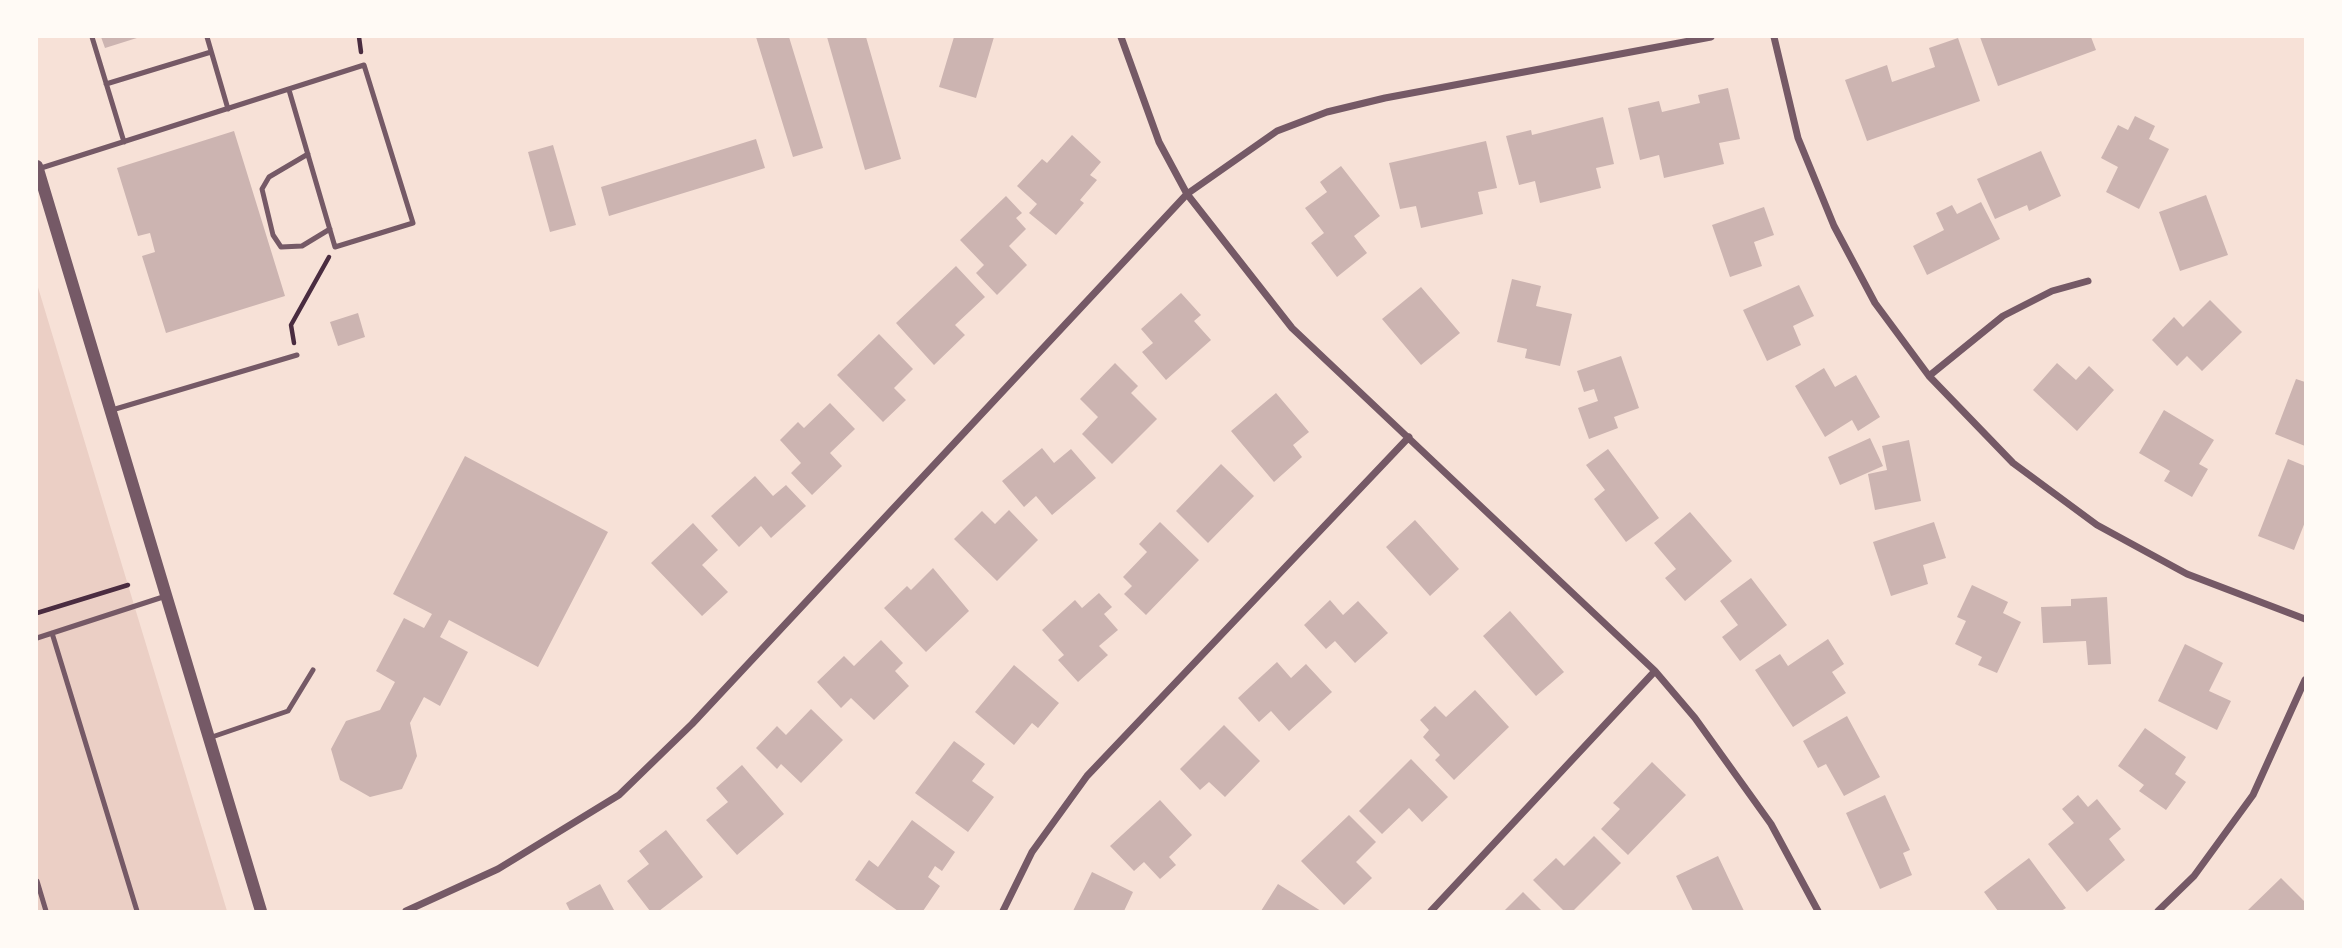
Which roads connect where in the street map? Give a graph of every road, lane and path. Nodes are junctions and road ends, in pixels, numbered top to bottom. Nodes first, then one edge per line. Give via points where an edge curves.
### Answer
1 (92, 37) edge
2 (206, 37) edge
3 (1121, 37) edge
4 (1710, 37) edge
5 (1774, 37) edge
6 (211, 52) junction
7 (106, 84) junction
8 (289, 90) junction
9 (228, 109) junction
10 (124, 142) junction
11 (308, 154) junction
12 (37, 168) edge
13 (1187, 194) junction
14 (330, 229) junction
15 (335, 247) junction
16 (2088, 281) dead end
17 (297, 355) joint
18 (1928, 376) junction
19 (111, 411) junction
20 (1409, 437) junction
21 (128, 584) dead end
22 (166, 596) junction
23 (37, 613) edge
24 (2305, 620) edge
25 (52, 633) junction
26 (37, 638) edge
27 (313, 670) dead end
28 (1655, 671) junction
29 (2305, 680) edge
30 (209, 738) junction
31 (37, 881) edge
32 (46, 911) edge
33 (137, 911) edge
34 (261, 911) edge
35 (406, 911) edge
36 (1003, 911) edge
37 (1431, 911) edge
38 (1818, 911) edge
39 (2158, 911) edge

1 - 7 lane
2 - 6 lane
3 - 13 street via 1159,142
4 - 13 street via 1327,112 1277,131
5 - 18 street via 1798,138 1834,226 1875,303
6 - 7 lane
6 - 9 lane
7 - 10 lane
8 - 9 lane
8 - 11 lane
8 - 15 lane via 364,65 413,223
9 - 10 lane
10 - 12 lane
11 - 14 lane
11 - 14 lane via 269,177 262,189 273,235 281,247 302,246
12 - 19 street
13 - 20 street via 1292,328
13 - 35 street via 692,724 619,795 498,869
14 - 15 lane
15 - 17 path via 290,325
16 - 18 street via 2052,291 2003,316
17 - 19 lane
18 - 24 street via 2013,463 2097,525 2187,574
19 - 22 street
20 - 28 street
20 - 36 street via 1087,776 1032,852
21 - 23 path
22 - 25 lane
22 - 30 street
25 - 26 lane
25 - 33 lane
27 - 30 lane via 288,711
28 - 37 street
28 - 38 street via 1771,824
29 - 39 street via 2253,795 2194,876
30 - 34 street
31 - 32 lane

